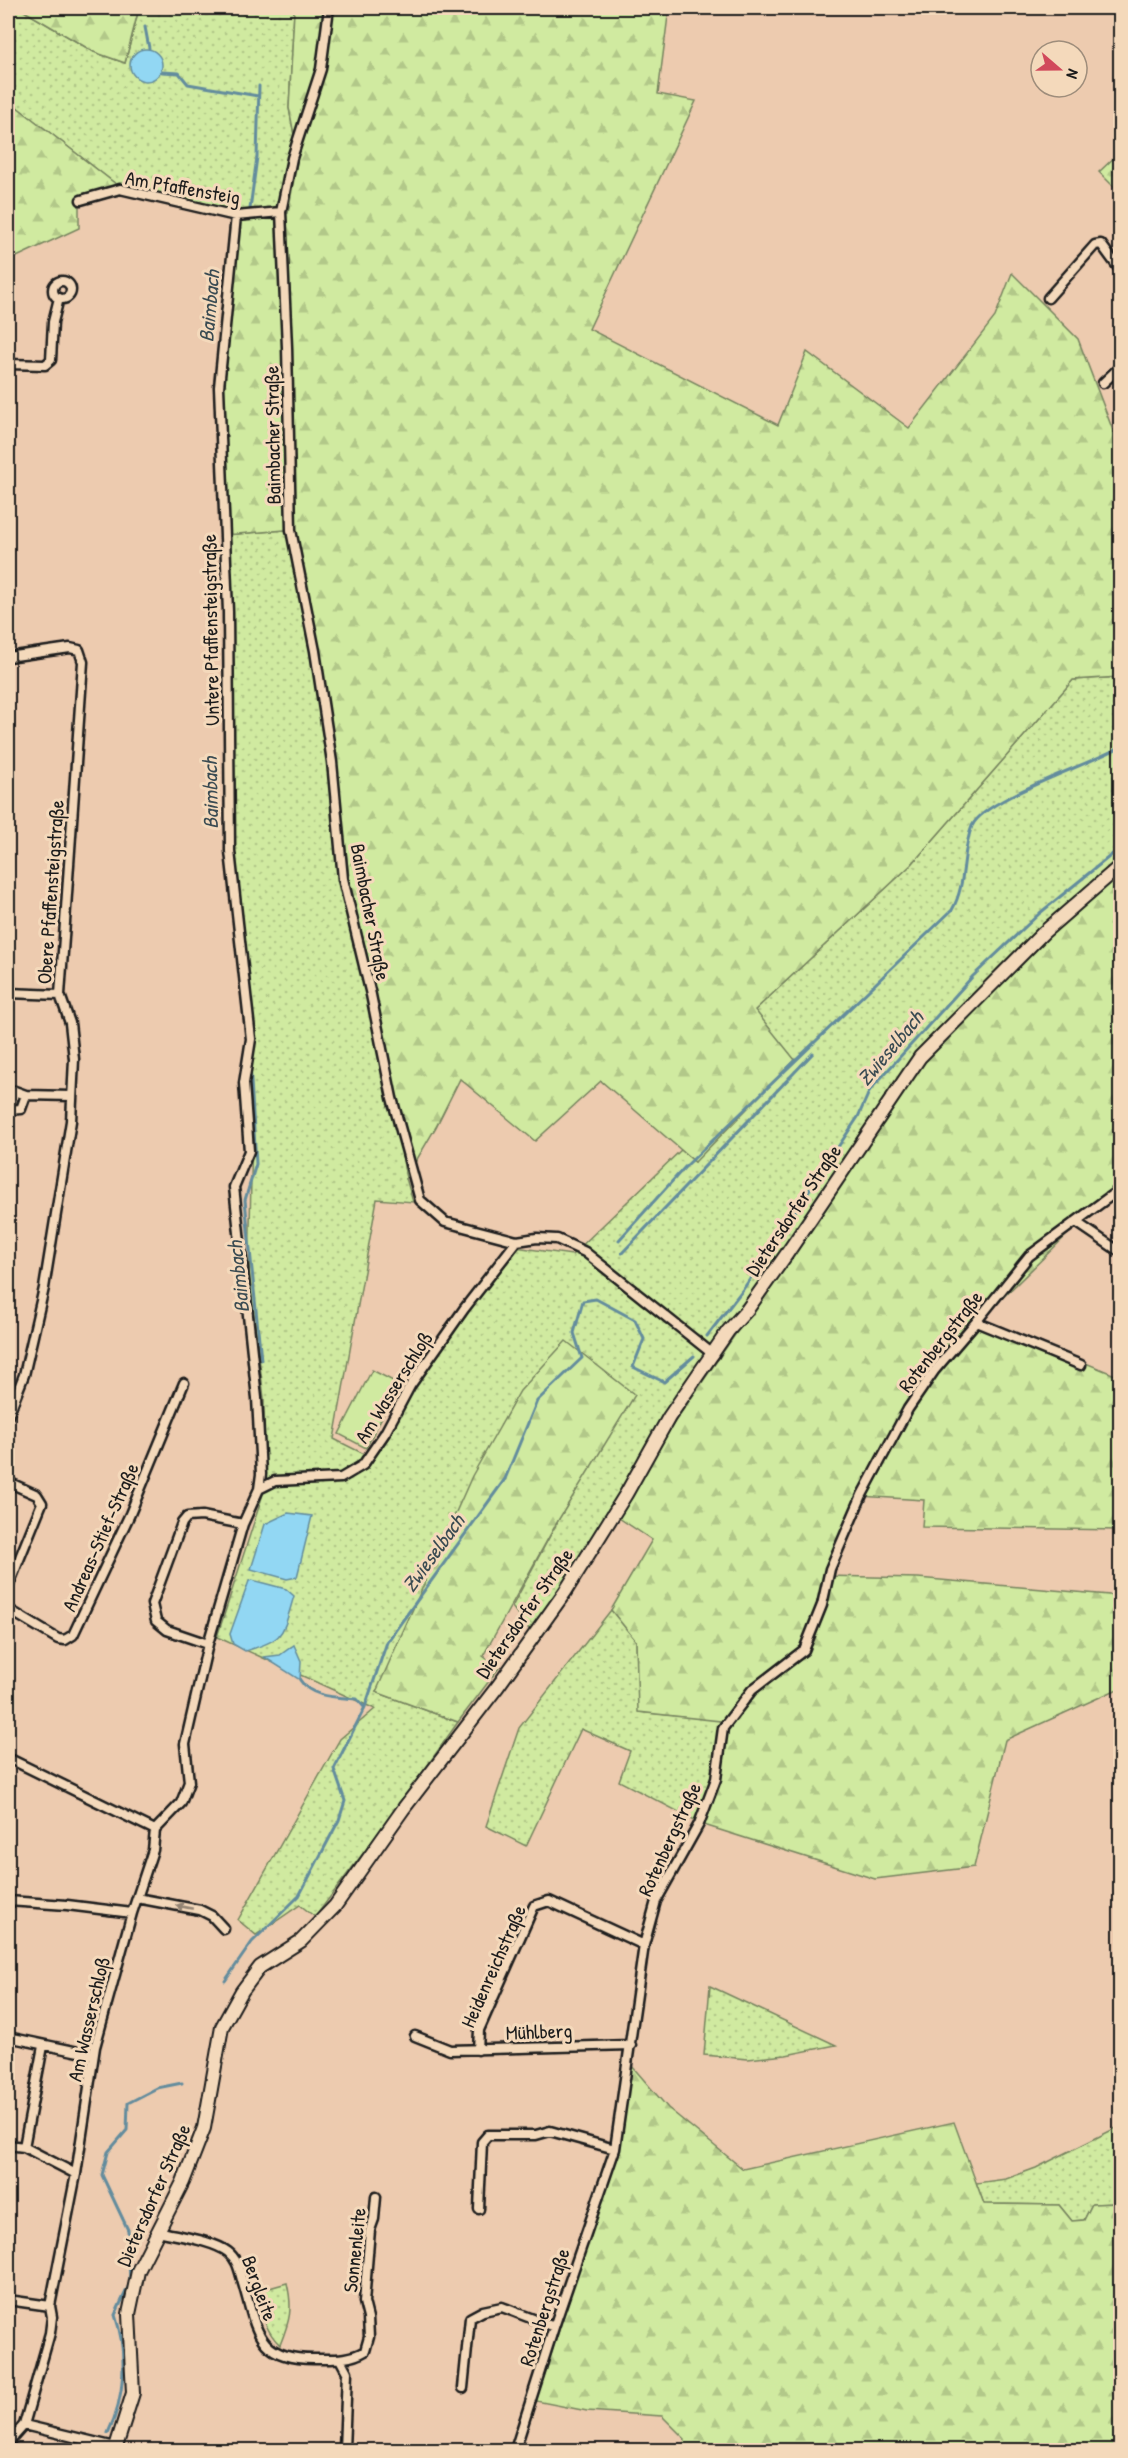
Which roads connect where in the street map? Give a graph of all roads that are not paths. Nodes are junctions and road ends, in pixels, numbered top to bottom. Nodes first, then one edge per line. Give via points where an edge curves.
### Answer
1 (329, 8) edge
2 (81, 200) dead end
3 (281, 212) junction
4 (236, 216) junction
5 (1120, 270) edge
6 (59, 298) dead end
7 (1048, 298) dead end
8 (8, 364) edge
9 (1120, 367) edge
10 (1102, 383) dead end
11 (8, 657) edge
12 (1120, 866) edge
13 (8, 993) edge
14 (60, 995) junction
15 (71, 1096) junction
16 (8, 1110) edge
17 (1120, 1189) edge
18 (1076, 1222) junction
19 (517, 1241) junction
20 (1120, 1252) edge
21 (976, 1322) junction
22 (714, 1355) junction
23 (1081, 1365) dead end
24 (184, 1383) dead end
25 (8, 1416) edge
26 (8, 1482) edge
27 (259, 1489) junction
28 (243, 1524) junction
29 (8, 1587) edge
30 (8, 1609) edge
31 (208, 1644) junction
32 (8, 1758) edge
33 (155, 1830) junction
34 (138, 1898) junction
35 (8, 1901) edge
36 (132, 1913) junction
37 (224, 1929) dead end
38 (644, 1945) junction
39 (415, 2036) dead end
40 (8, 2037) edge
41 (631, 2045) junction
42 (43, 2046) junction
43 (477, 2050) junction
44 (93, 2055) junction
45 (8, 2145) edge
46 (24, 2147) junction
47 (615, 2149) junction
48 (76, 2174) junction
49 (376, 2197) dead end
50 (479, 2209) dead end
51 (158, 2231) junction
52 (8, 2300) edge
53 (50, 2306) junction
54 (554, 2326) junction
55 (340, 2359) junction
56 (463, 2388) dead end
57 (24, 2425) junction
58 (8, 2443) edge
59 (115, 2449) edge
60 (516, 2449) edge
61 (344, 2451) edge
62 (537, 2451) edge

1 - 3 street, Baimbacher Straße via 321,69 292,158
2 - 4 street, Am Pfaffensteig via 120,189
3 - 4 street, Am Pfaffensteig
3 - 19 street, Baimbacher Straße via 291,530 332,762 344,879 392,1098 420,1200 446,1222
4 - 27 street, Untere Pfaffensteigstraße via 219,387 228,612 230,851 251,1039 244,1083 249,1151 234,1187 257,1398
5 - 7 street via 1101,244 1095,245
6 - 8 street via 51,360 45,365
9 - 10 street
11 - 14 street, Obere Pfaffensteigstraße via 70,648 79,650 83,662
12 - 22 street, Dietersdorfer Straße via 1043,933 920,1057
13 - 14 street
14 - 15 street, Obere Pfaffensteigstraße via 70,1023 74,1059
15 - 16 street via 26,1095 21,1109
15 - 25 street, Obere Pfaffensteigstraße via 71,1121 44,1288 24,1375
17 - 18 street, Rotenbergstraße
18 - 20 street
18 - 21 street, Rotenbergstraße via 1029,1256
19 - 22 street, Baimbacher Straße via 557,1239 585,1252
19 - 27 street, Am Wasserschloß via 410,1386 363,1465 341,1478 275,1481
21 - 23 street
21 - 38 street, Rotenbergstraße via 908,1409 862,1495 830,1569 822,1605 804,1650 752,1690 723,1728 712,1788 699,1824 656,1901
22 - 51 street, Dietersdorfer Straße via 669,1417 565,1592 498,1686 334,1906 301,1941 261,1967 242,1991 222,2027 204,2128
24 - 30 street, Andreas-Stief-Straße via 130,1514 73,1635 65,1640 58,1638
26 - 29 street via 37,1495 42,1503
27 - 28 street
28 - 31 street
28 - 31 street via 187,1517 152,1604 156,1621 167,1630
31 - 33 street via 185,1744 189,1782 181,1803
32 - 33 street
33 - 34 street, Am Wasserschloß
34 - 36 street, Am Wasserschloß
37 -> 34 street via 201,1910
35 - 36 street
36 - 44 street, Am Wasserschloß
38 - 41 street, Rotenbergstraße
38 - 43 street, Heidenreichstraße via 549,1901 534,1906 479,2030
39 - 43 street, Mühlberg via 450,2050
40 - 42 street
41 - 43 street, Mühlberg
41 - 47 street, Rotenbergstraße
42 - 44 street
42 - 46 street
44 - 48 street, Am Wasserschloß
45 - 46 street
46 - 48 street
47 - 50 street via 550,2131 536,2135 488,2135 482,2142
47 - 54 street, Rotenbergstraße
48 - 53 street, Am Wasserschloß
49 - 55 street, Sonnenleite via 364,2302 369,2337 365,2350
51 - 55 street, Bergleite via 228,2252 236,2261 266,2346 279,2354 307,2359
51 - 59 street, Dietersdorfer Straße via 138,2271 129,2314 133,2393
52 - 53 street
53 - 57 street, Am Wasserschloß via 50,2333
54 - 56 street via 502,2307 470,2318
54 - 60 street, Rotenbergstraße
55 - 61 street via 347,2372
57 - 58 street, Am Wasserschloß
57 - 59 street
60 - 62 street

